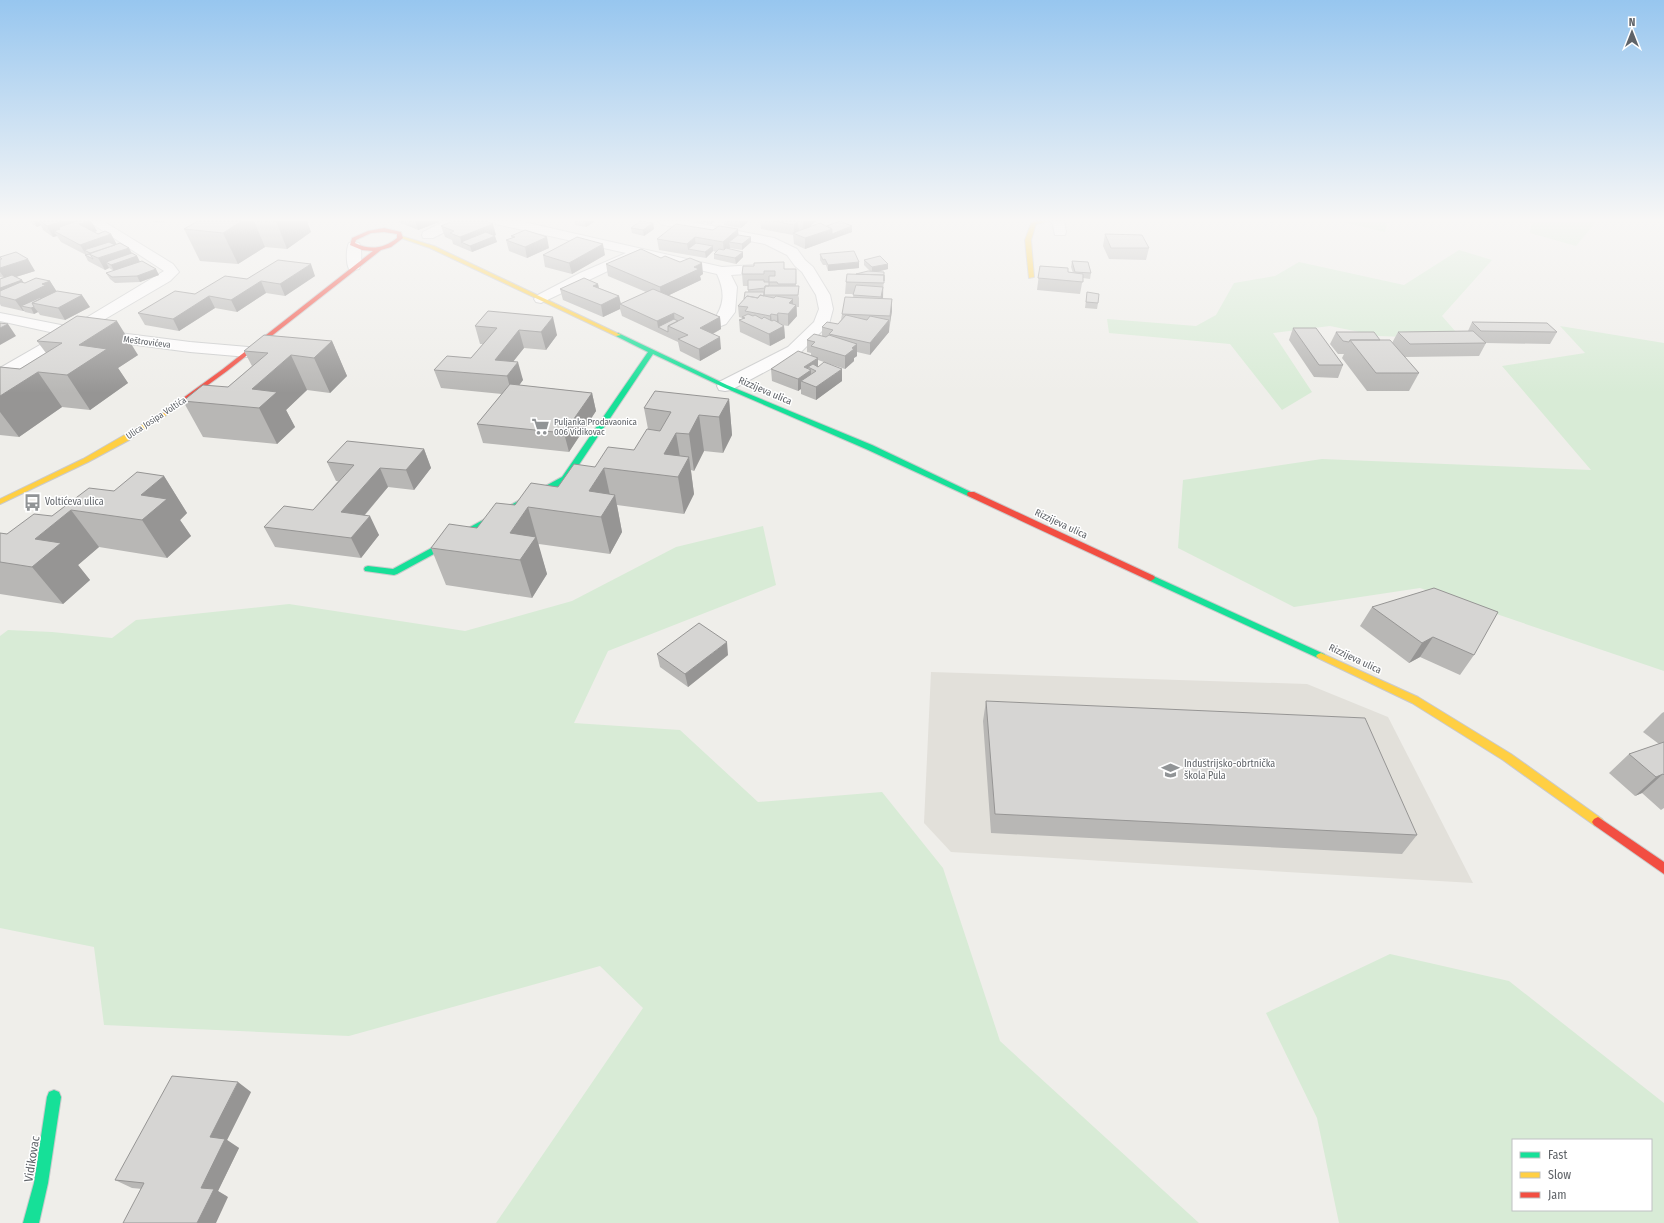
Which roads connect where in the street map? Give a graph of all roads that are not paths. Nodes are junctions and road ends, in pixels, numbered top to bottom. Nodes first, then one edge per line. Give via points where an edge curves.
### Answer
1 (165, 278) edge
2 (339, 278) edge
3 (496, 278) edge
4 (581, 278) edge
5 (725, 278) edge
6 (813, 278) edge
7 (541, 299) junction
8 (0, 317) edge
9 (721, 321) edge
10 (72, 332) junction
11 (652, 351) junction
12 (248, 352) junction
13 (0, 375) edge
14 (725, 386) junction
15 (0, 502) edge
16 (368, 569) dead end
17 (1664, 869) edge
18 (54, 1097) dead end
19 (31, 1223) edge

1 - 10 street
2 - 12 street, Ulica Josipa Voltića
3 - 7 street, Rizzijeva ulica
4 - 7 street
5 - 9 street via 730,287 728,312
6 - 14 street via 823,296 826,309 821,324 794,350
7 - 11 street, Rizzijeva ulica
8 - 10 street, Meštrovićeva
10 - 12 street, Meštrovićeva
10 - 13 street
11 - 14 street, Rizzijeva ulica
11 - 16 street via 565,479 394,572
12 - 15 street, Ulica Josipa Voltića via 175,407 142,428 56,476
14 - 17 street, Rizzijeva ulica via 876,450 1415,700 1507,757
18 - 19 street, Vidikovac via 41,1183

